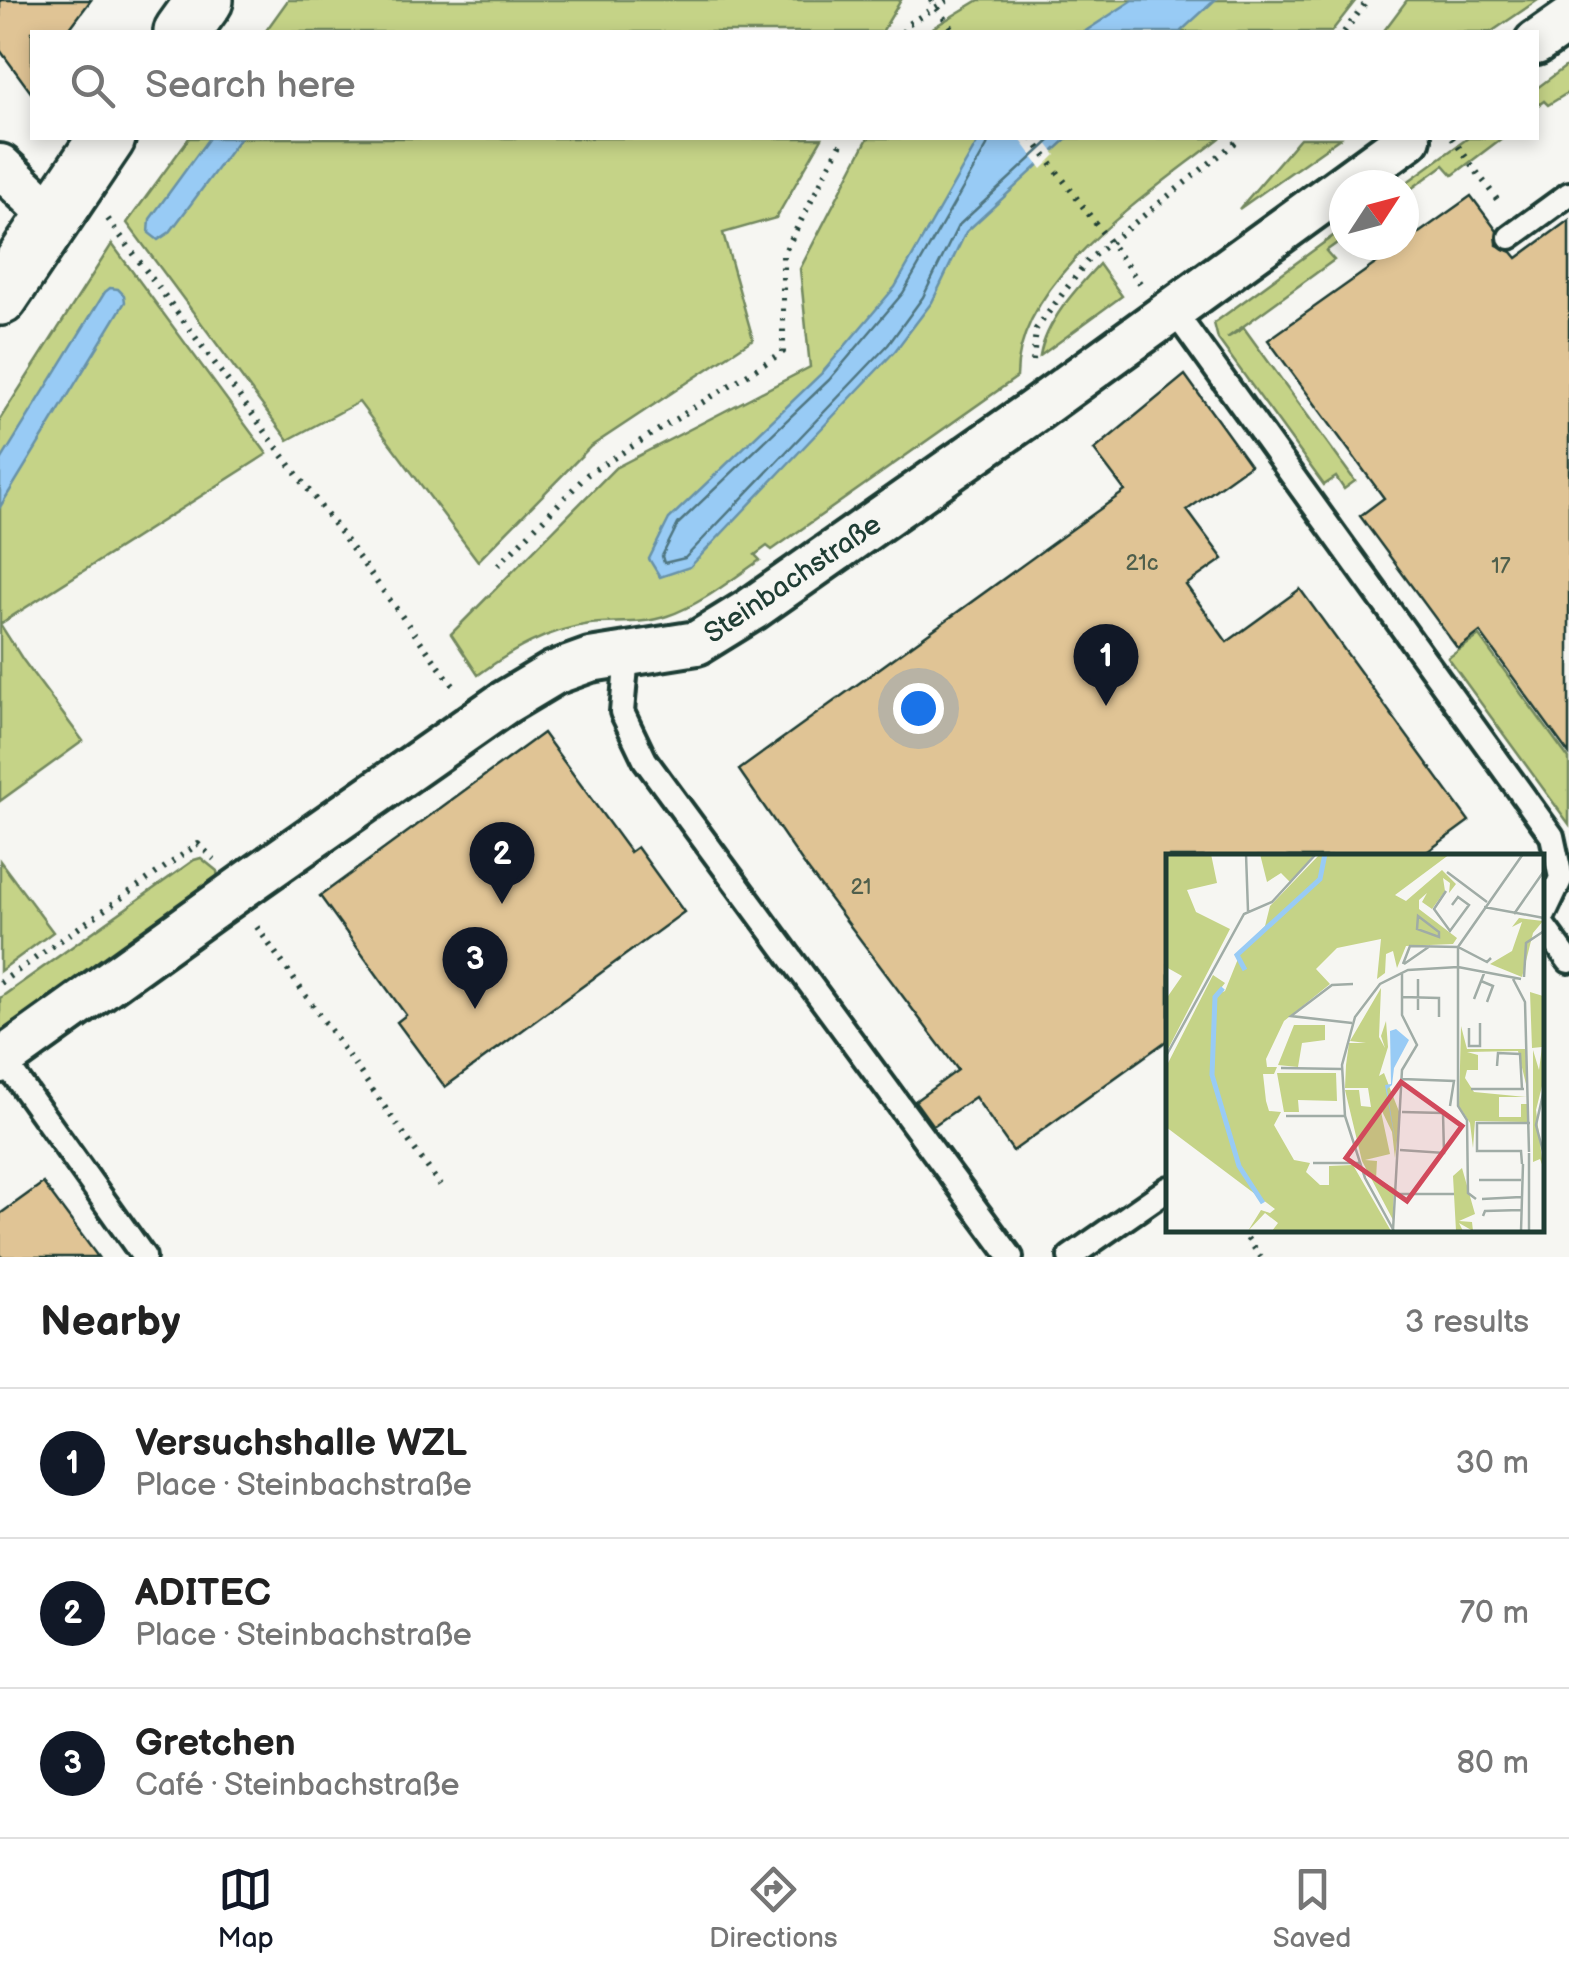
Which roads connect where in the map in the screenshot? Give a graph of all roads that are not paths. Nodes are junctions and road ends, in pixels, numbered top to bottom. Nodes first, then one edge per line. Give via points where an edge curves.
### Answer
1 (205, 0) edge
2 (1569, 20) edge
3 (183, 30) edge
4 (1539, 41) edge
5 (106, 140) edge
6 (1406, 140) edge
7 (0, 166) edge
8 (1569, 194) edge
9 (52, 215) junction
10 (1515, 234) road end
11 (0, 297) edge
12 (1173, 310) junction
13 (627, 655) junction
14 (1544, 916) edge
15 (1544, 924) edge
16 (1569, 961) edge
17 (1, 1060) edge
18 (1166, 1190) edge
19 (144, 1257) edge
20 (1011, 1257) edge
21 (1070, 1257) edge

1 - 3 street
2 - 4 street
5 - 9 street
6 - 12 street, Steinbachstraße
7 - 9 street
8 - 10 lane
9 - 11 street
12 - 13 street, Steinbachstraße via 697,644
12 - 14 lane via 1552,836 1561,878
13 - 17 street, Steinbachstraße via 554,673 479,721
13 - 20 lane via 622,712 645,760
15 - 16 lane
17 - 19 lane
18 - 21 lane

